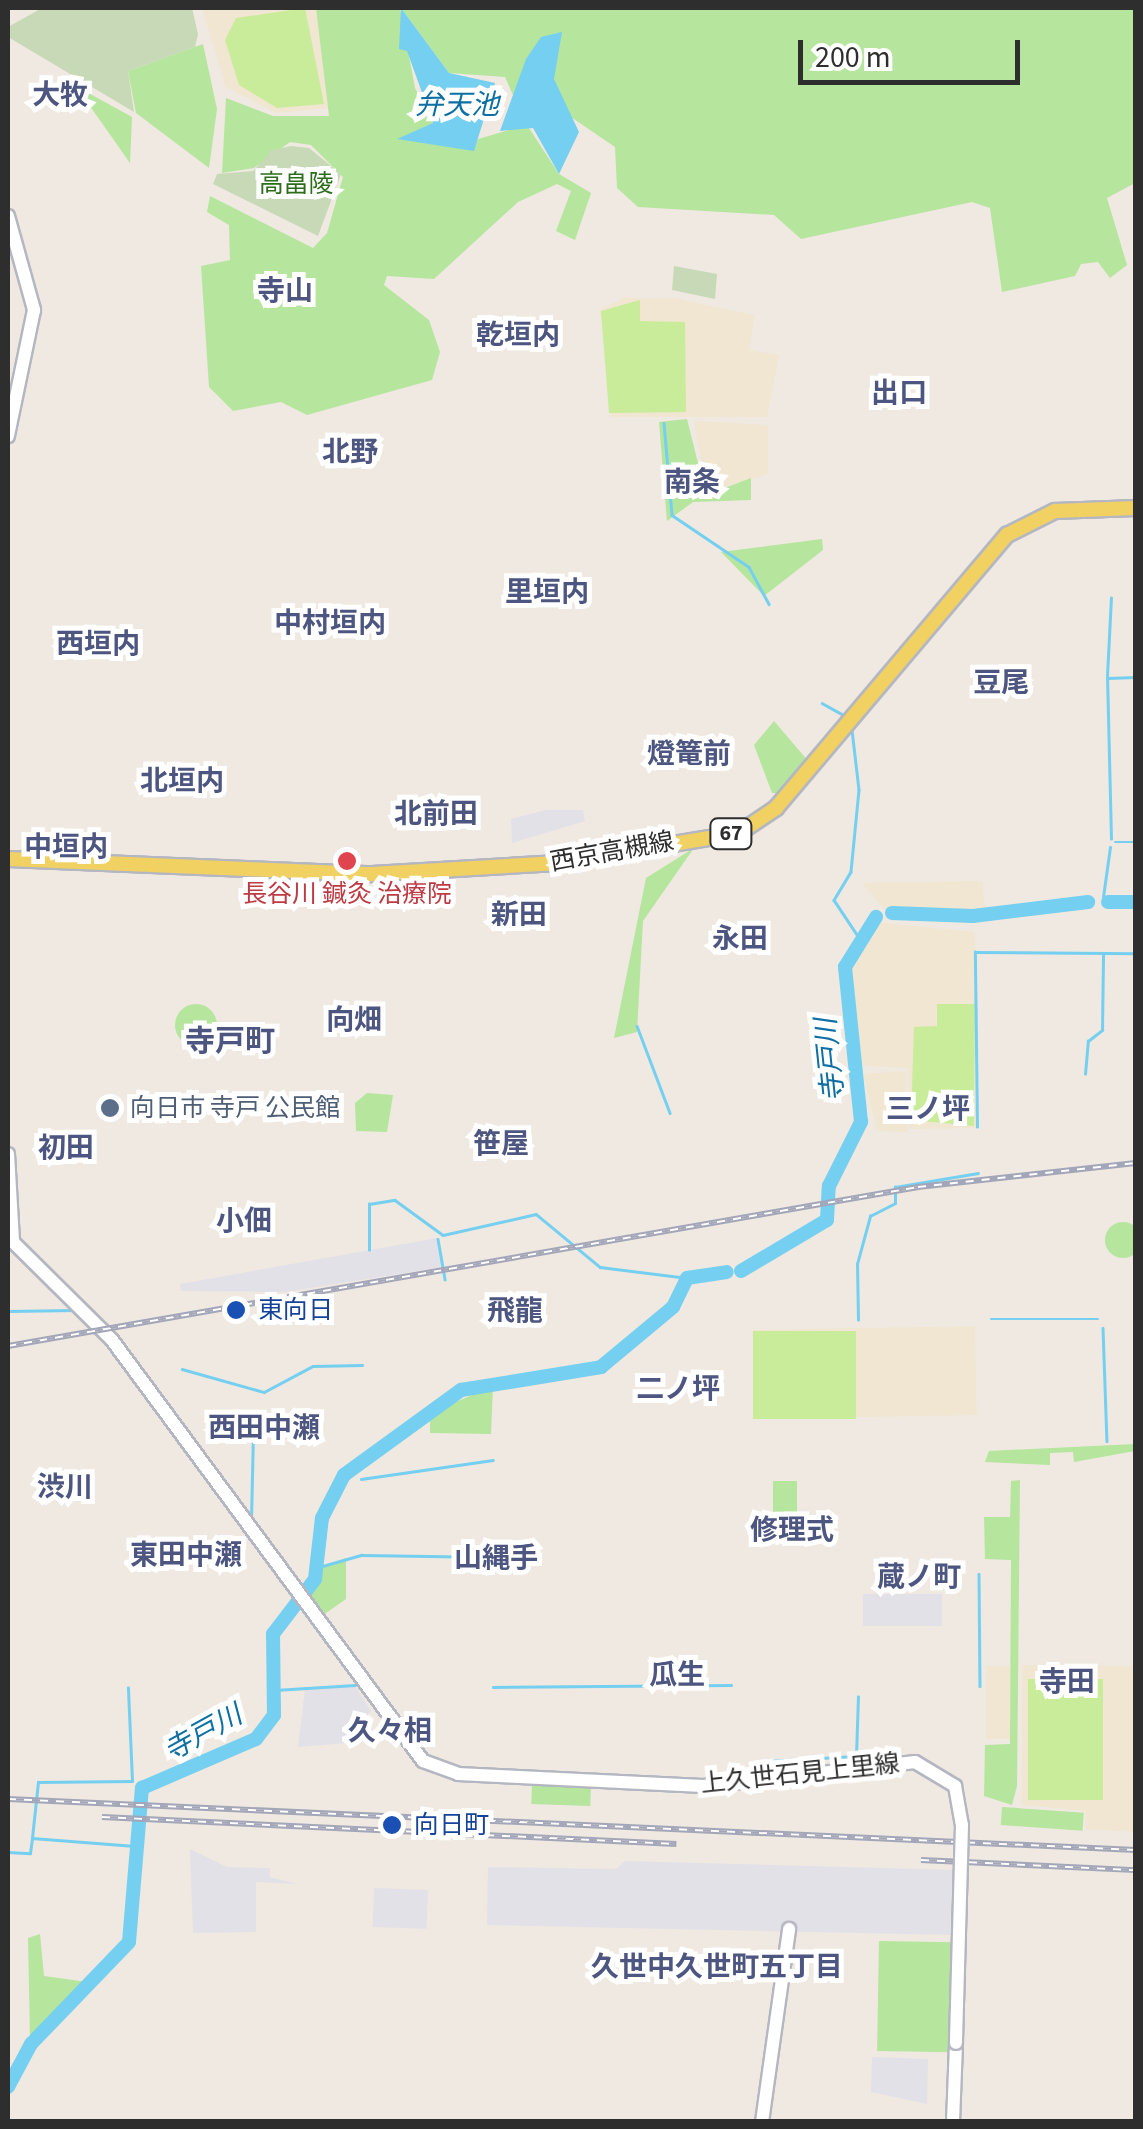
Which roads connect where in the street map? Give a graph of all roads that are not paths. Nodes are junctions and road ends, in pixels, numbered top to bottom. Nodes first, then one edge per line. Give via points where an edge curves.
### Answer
1 (8, 216) edge
2 (8, 436) edge
3 (1136, 508) edge
4 (8, 859) edge
5 (8, 1154) edge
6 (10, 1239) edge
7 (788, 1929) dead end
8 (762, 2122) edge
9 (953, 2122) edge

1 - 2 main road via 34,310
3 - 4 main road, 西京高槻線 / 67 via 1054,512 1007,535 776,808 739,833 558,863 372,874
5 - 6 main road
6 - 9 main road, 上久世石見上里線, bridge via 112,1340 421,1768 702,1786 915,1762 955,1786
7 - 8 main road

